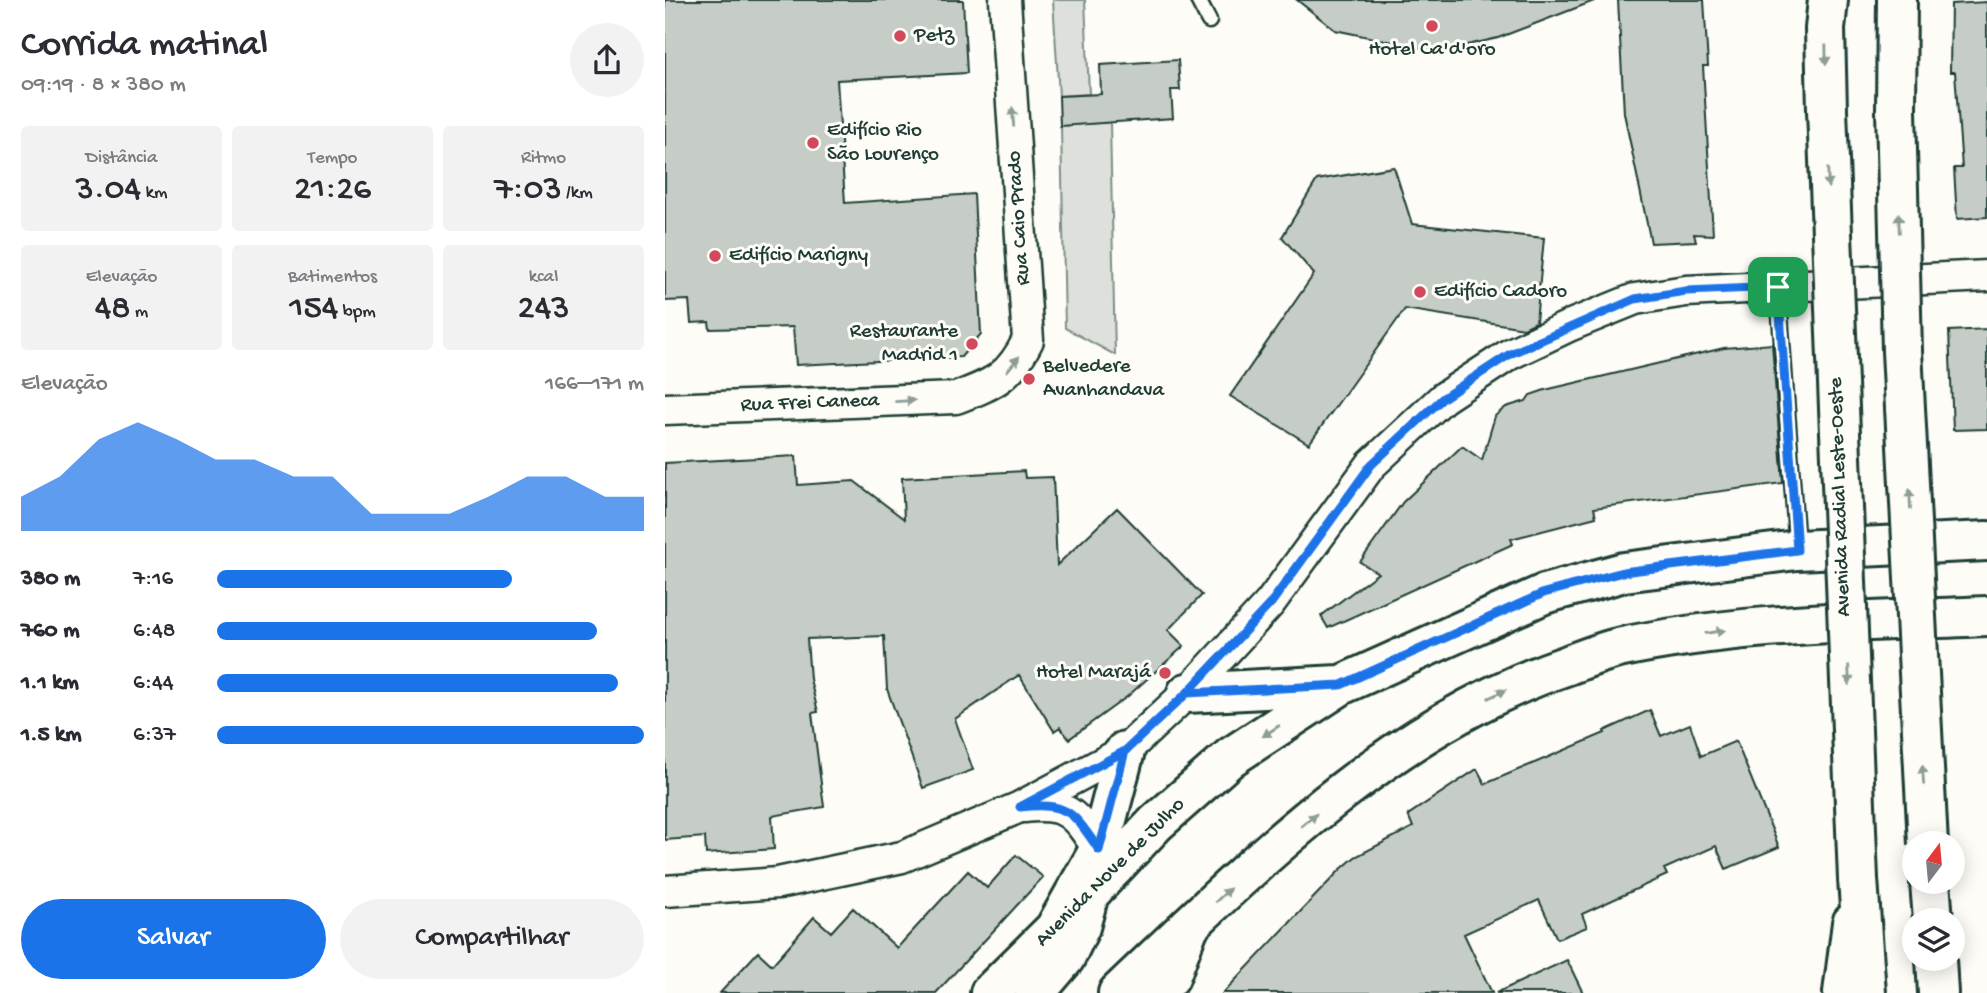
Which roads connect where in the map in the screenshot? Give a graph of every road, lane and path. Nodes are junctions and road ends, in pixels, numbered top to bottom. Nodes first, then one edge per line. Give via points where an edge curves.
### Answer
1 (1005, 0) edge
2 (1198, 0) edge
3 (1828, 0) edge
4 (1897, 0) edge
5 (1209, 21) dead end
6 (1987, 276) edge
7 (1778, 287) junction
8 (955, 398) joint
9 (665, 409) edge
10 (1987, 541) edge
11 (1797, 550) junction
12 (1987, 616) edge
13 (1341, 685) junction
14 (1187, 693) junction
15 (1125, 751) junction
16 (1020, 807) junction
17 (1927, 831) edge
18 (1099, 850) junction
19 (1857, 879) junction
20 (665, 891) edge
21 (1089, 894) junction
22 (1189, 926) junction
23 (1053, 932) junction
24 (1936, 971) edge
25 (989, 993) edge
26 (1035, 993) edge
27 (1118, 993) edge
28 (1156, 993) edge
29 (1843, 993) edge
30 (1866, 993) edge
31 (1938, 993) edge

8 -> 1 street, Rua Caio Prado via 991,384 1015,365 1028,340
2 - 5 lane
3 -> 19 main road, Avenida Radial Leste-Oeste, bridge via 1827,110
17 -> 4 main road, bridge via 1902,351
6 - 7 street
7 - 11 lane
7 - 14 street via 1686,291 1635,299 1510,354 1443,398 1371,465 1271,603
9 -> 8 street, Rua Frei Caneca
10 - 11 main road, Avenida Nove de Julho
11 - 13 main road, Avenida Nove de Julho via 1623,572 1544,593
22 -> 12 main road via 1371,769 1461,711 1535,676 1616,649 1734,629
13 - 14 main road
13 -> 21 main road, Avenida Nove de Julho via 1231,757 1156,823
14 - 15 street
15 - 16 street
15 - 18 main road
16 - 18 street via 1059,806 1076,817
16 - 20 street via 902,857 778,883
18 - 23 main road
19 - 29 main road
19 - 30 main road, Avenida Radial Leste-Oeste
21 - 23 main road, Avenida Nove de Julho
21 - 26 main road via 1080,928 1065,958
22 - 27 main road
22 - 28 main road via 1170,977
23 - 25 main road, Avenida Nove de Julho
24 - 31 main road

